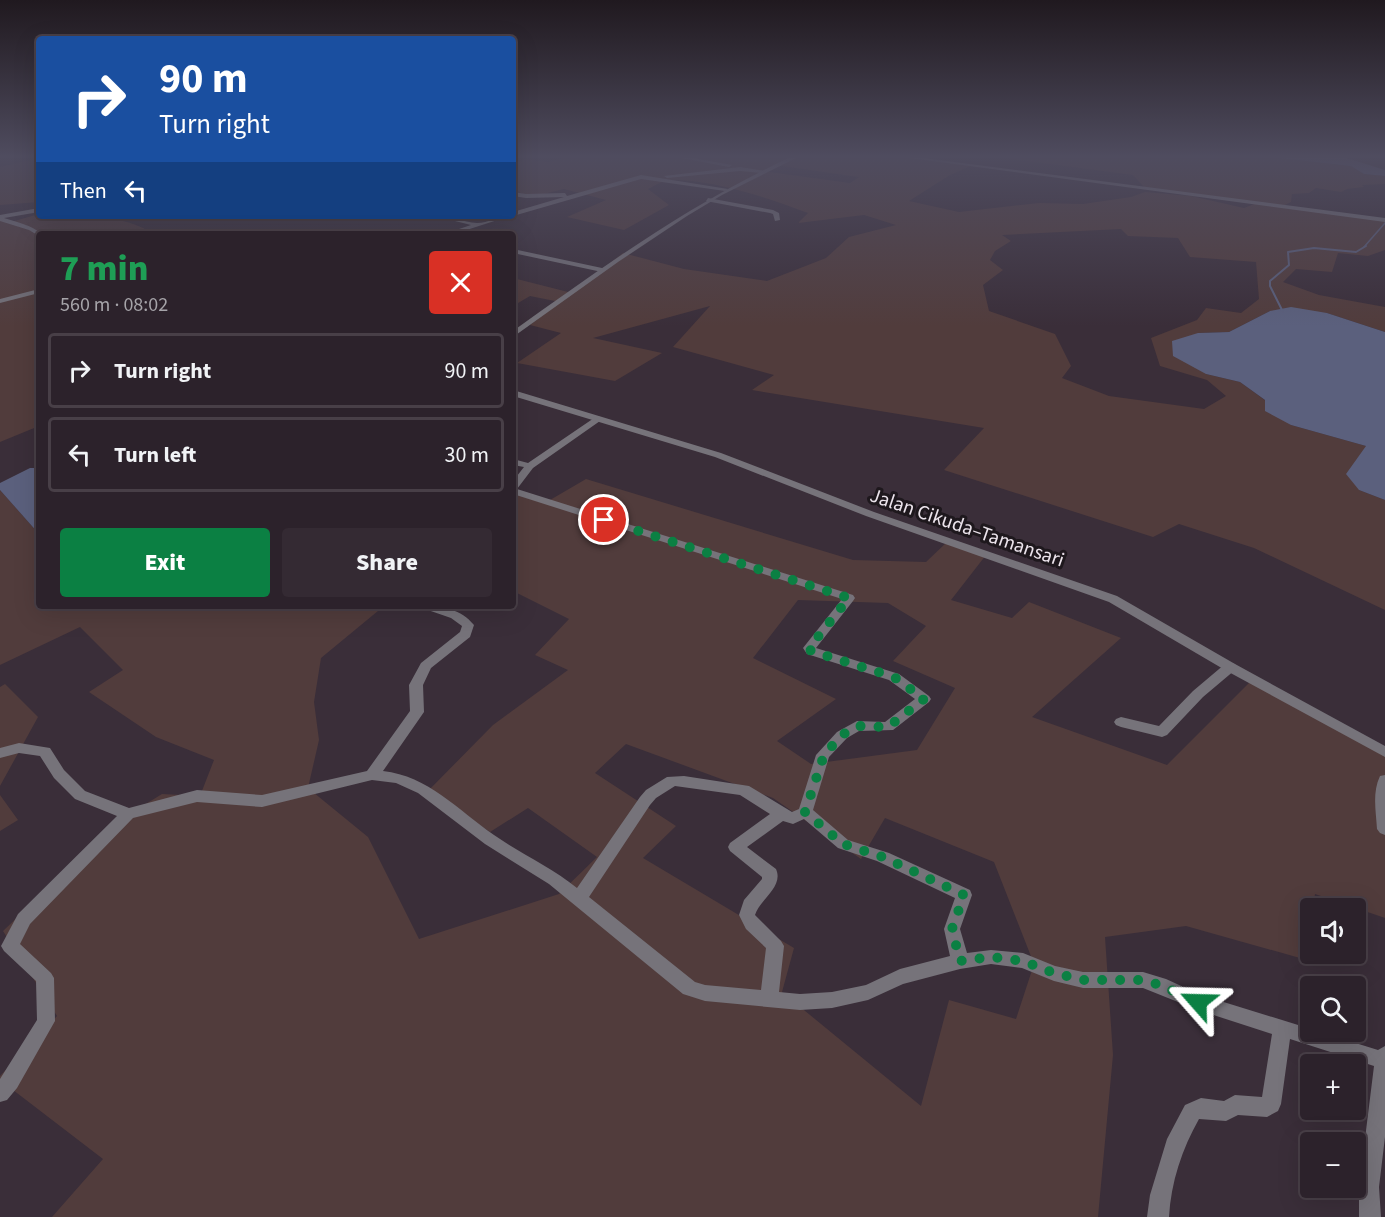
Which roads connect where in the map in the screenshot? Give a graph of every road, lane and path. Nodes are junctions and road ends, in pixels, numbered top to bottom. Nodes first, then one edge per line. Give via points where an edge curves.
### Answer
1 (685, 213) edge
2 (775, 213) edge
3 (1328, 213) edge
4 (0, 218) edge
5 (452, 219) edge
6 (498, 219) edge
7 (777, 220) dead end
8 (1383, 220) edge
9 (480, 225) junction
10 (469, 231) edge
11 (36, 232) edge
12 (516, 252) edge
13 (602, 270) junction
14 (36, 292) edge
15 (0, 301) edge
16 (516, 333) edge
17 (516, 394) edge
18 (597, 419) junction
19 (516, 463) edge
20 (530, 466) junction
21 (516, 485) edge
22 (516, 490) edge
23 (438, 609) edge
24 (1230, 667) junction
25 (1121, 722) dead end
26 (1385, 752) edge
27 (0, 753) edge
28 (372, 775) junction
29 (1385, 780) edge
30 (805, 812) junction
31 (128, 814) junction
32 (781, 814) junction
33 (1385, 829) edge
34 (579, 898) junction
35 (5, 946) edge
36 (960, 961) junction
37 (768, 999) junction
38 (1282, 1030) junction
39 (1384, 1059) edge
40 (0, 1093) edge
41 (1158, 1217) edge
42 (1370, 1217) edge

1 - 13 street
2 - 7 street
3 - 8 street
4 - 11 street
5 - 9 street
6 - 9 street
9 - 10 street
12 - 13 street
13 - 16 street
14 - 15 street
17 - 18 street, Jalan Cikuda–Tamansari
18 - 20 street
18 - 24 street, Jalan Cikuda–Tamansari via 718,455 870,514 1092,590
19 - 20 street
20 - 21 street
22 - 30 street via 849,598 809,648 811,651 894,677 924,699 888,727 857,726 842,735 824,755
23 - 28 street via 468,625 466,634 426,666 417,684 417,712
24 - 25 street via 1162,732
24 - 26 street, Jalan Cikuda–Tamansari
27 - 31 street via 19,748 45,752 59,774 80,795
28 - 31 street via 262,801 197,796
28 - 34 street via 398,778 423,789 490,840
29 - 33 street
30 - 32 street via 792,818
30 - 36 street via 843,844 883,857 964,895 952,929
31 - 35 street via 24,919
32 - 34 street via 744,790 672,782 645,801
32 - 37 street via 736,847 770,874 770,881 750,905 747,915 775,946
34 - 37 street via 688,988
35 - 40 street via 45,978 46,1021 10,1083
36 - 37 street via 832,1000
36 - 38 street via 991,957 1023,961 1083,980 1143,980
38 - 39 street
38 - 41 street via 1271,1104 1235,1106 1226,1111 1201,1108 1192,1112 1178,1139 1160,1195
39 - 42 street via 1369,1187

